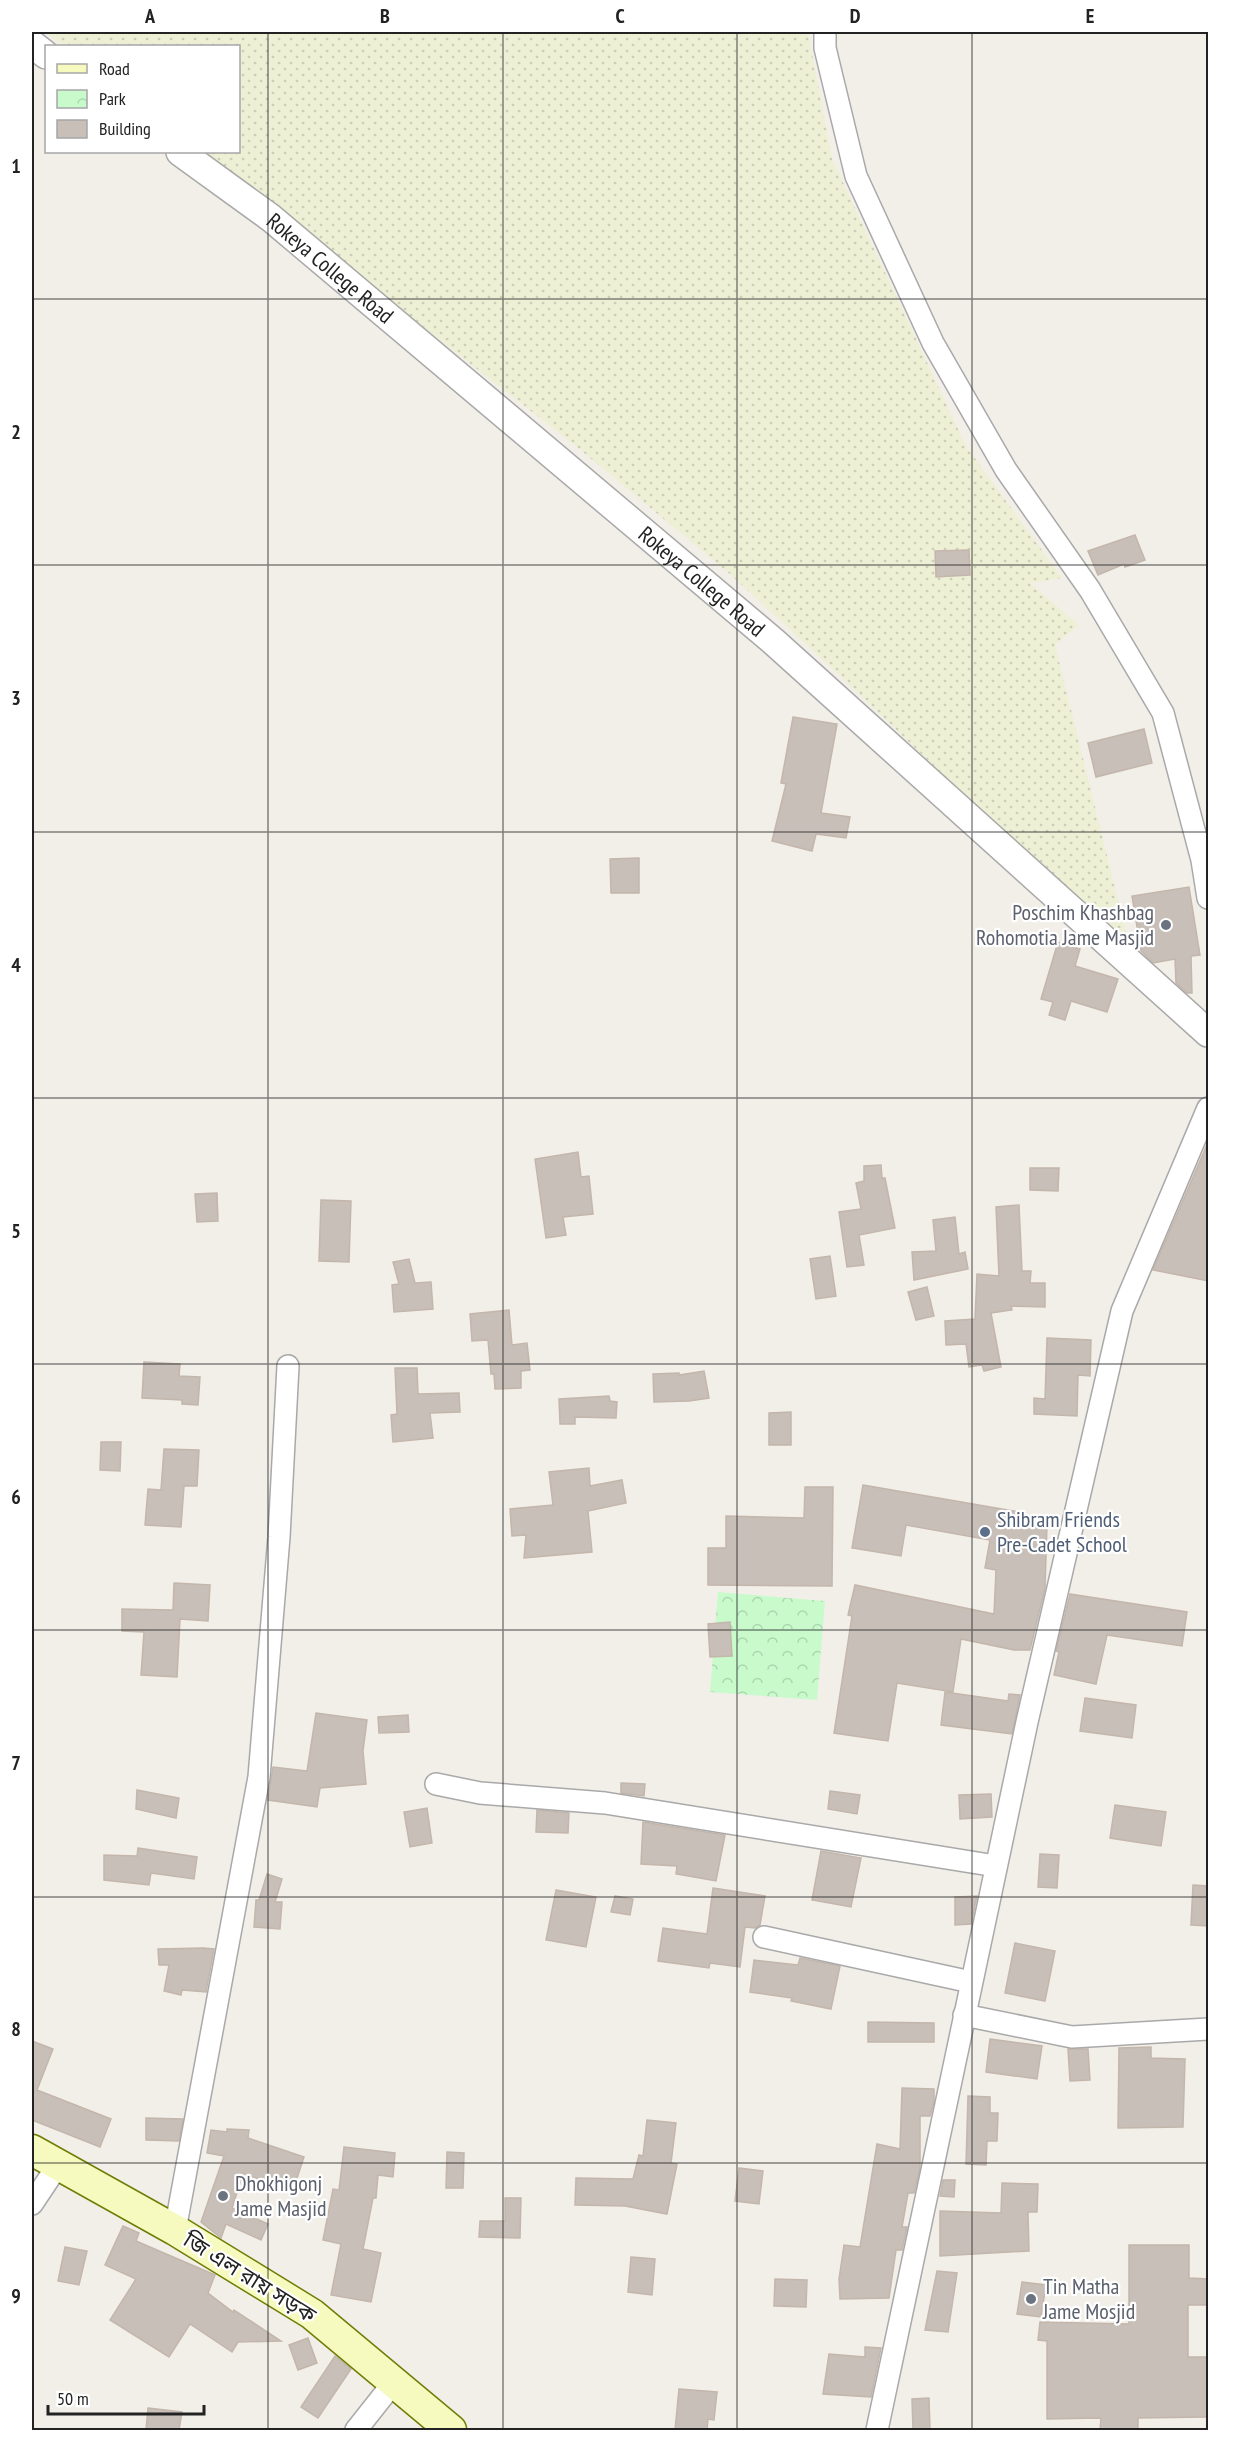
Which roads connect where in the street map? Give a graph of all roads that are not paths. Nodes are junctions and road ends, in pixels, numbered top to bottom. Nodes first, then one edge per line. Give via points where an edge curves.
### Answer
1 (825, 32) edge
2 (32, 44) edge
3 (45, 54) edge
4 (181, 153) edge
5 (1209, 898) edge
6 (1209, 1033) edge
7 (1209, 1108) edge
8 (288, 1366) dead end
9 (436, 1784) dead end
10 (996, 1866) junction
11 (764, 1936) dead end
12 (971, 1982) junction
13 (964, 2015) junction
14 (1209, 2029) edge
15 (32, 2150) edge
16 (58, 2165) junction
17 (32, 2204) edge
18 (175, 2230) junction
19 (394, 2382) junction
20 (356, 2430) edge
21 (451, 2430) edge
22 (877, 2430) edge

1 - 5 street via 825,48 856,176 933,343 1006,470 1090,590 1163,713
2 - 3 street
4 - 6 street, Rokeya College Road via 271,218 773,641
7 - 10 street via 1122,1311
8 - 18 street via 279,1537 259,1777
9 - 10 street via 480,1793 605,1803
10 - 12 street
11 - 12 street
12 - 13 street
13 - 14 street via 1072,2037
13 - 22 street
15 - 16 main road, জি এল রায় সড়ক
16 - 17 street
16 - 18 main road, জি এল রায় সড়ক
18 - 19 main road, জি এল রায় সড়ক via 312,2314
19 - 20 street
19 - 21 main road, জি এল রায় সড়ক

